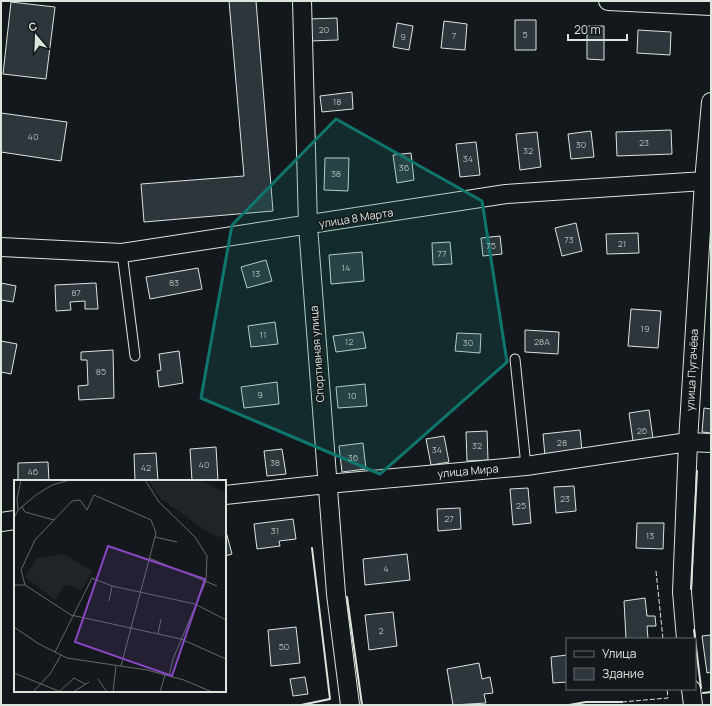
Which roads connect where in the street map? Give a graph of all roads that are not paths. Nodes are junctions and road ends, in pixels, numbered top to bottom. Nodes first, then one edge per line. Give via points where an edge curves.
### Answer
1 (302, 1) edge
2 (608, 1) edge
3 (711, 6) edge
4 (711, 102) edge
5 (707, 182) edge
6 (308, 226) junction
7 (1, 247) edge
8 (122, 253) junction
9 (135, 356) dead end
10 (515, 359) dead end
11 (688, 442) junction
12 (711, 443) edge
13 (526, 466) junction
14 (327, 484) junction
15 (226, 495) edge
16 (14, 520) edge
17 (1, 522) edge
18 (686, 638) edge
19 (691, 690) edge
20 (350, 705) edge
21 (693, 705) edge

1 - 6 street, Спортивная улица
2 - 3 street
4 - 5 street, улица Пугачёва
5 - 6 street, улица 8 Марта via 506,194
5 - 11 street, улица Пугачёва
6 - 8 street, улица 8 Марта
6 - 14 street, Спортивная улица
7 - 8 street, улица 8 Марта
8 - 9 lane
10 - 13 lane
11 - 12 street, улица Мира
11 - 13 street, улица Мира
11 - 18 street, улица Пугачёва via 682,592
13 - 14 street, улица Мира
14 - 15 street, улица Мира
14 - 20 street, Спортивная улица via 336,594
16 - 17 street
19 - 21 street

